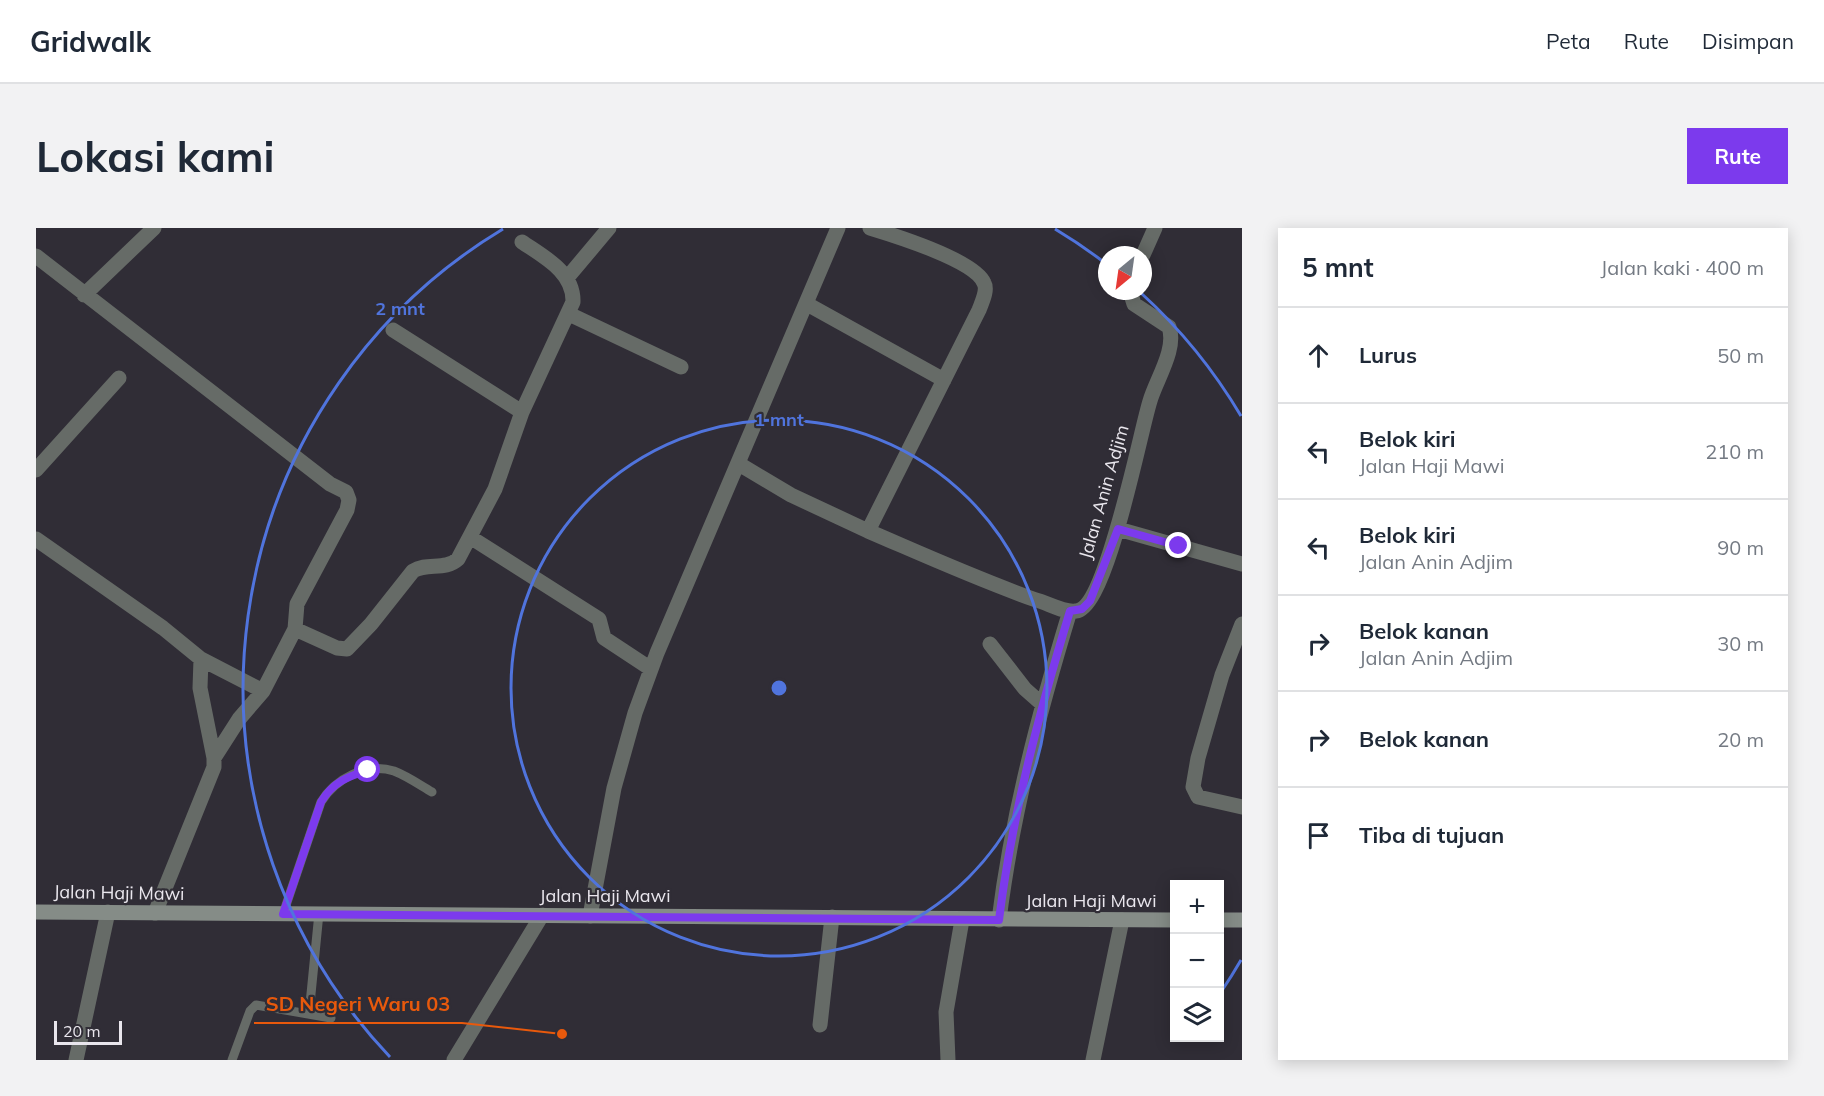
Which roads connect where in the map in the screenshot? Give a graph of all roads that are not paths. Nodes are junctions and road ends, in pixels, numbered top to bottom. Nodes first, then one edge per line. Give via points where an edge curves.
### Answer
1 (154, 228) edge
2 (609, 228) edge
3 (837, 228) edge
4 (870, 228) edge
5 (1155, 228) edge
6 (522, 242) dead end
7 (1147, 246) edge
8 (36, 256) edge
9 (567, 278) junction
10 (84, 295) junction
11 (1133, 300) edge
12 (807, 304) junction
13 (569, 314) junction
14 (393, 330) dead end
15 (681, 367) dead end
16 (119, 378) dead end
17 (944, 380) junction
18 (522, 411) junction
19 (739, 464) junction
20 (36, 470) edge
21 (1118, 529) junction
22 (868, 531) junction
23 (471, 537) junction
24 (36, 539) edge
25 (1242, 564) edge
26 (1070, 611) junction
27 (1242, 624) edge
28 (295, 629) junction
29 (990, 644) dead end
30 (201, 659) junction
31 (651, 669) junction
32 (263, 691) junction
33 (1042, 704) junction
34 (214, 758) junction
35 (432, 792) dead end
36 (1242, 807) edge
37 (36, 912) edge
38 (108, 912) junction
39 (155, 913) junction
40 (319, 913) junction
41 (283, 914) junction
42 (542, 915) junction
43 (590, 916) junction
44 (832, 917) junction
45 (962, 920) junction
46 (999, 920) junction
47 (1122, 920) junction
48 (1170, 920) edge
49 (1224, 920) edge
50 (1242, 920) edge
51 (309, 1014) junction
52 (331, 1018) dead end
53 (820, 1025) dead end
54 (76, 1060) edge
55 (232, 1060) edge
56 (454, 1060) edge
57 (948, 1060) edge
58 (1093, 1060) edge

1 - 10 street
2 - 9 street
3 - 12 street
4 - 17 street via 919,243 977,274 985,283 979,310
5 - 7 street
6 - 9 street
8 - 10 street
9 - 13 street via 573,292
10 - 28 street via 330,484 346,492 347,510 297,604
11 - 21 street, Jalan Anin Adjim via 1166,324 1171,334
12 - 17 street
12 - 19 street
13 - 15 street
13 - 18 street
14 - 18 street
16 - 20 street
17 - 22 street
18 - 23 street via 495,489
19 - 22 street via 791,495
19 - 31 street
21 - 25 street
21 - 26 street, Jalan Anin Adjim via 1090,601 1082,609
22 - 26 street via 1003,588
23 - 28 street via 454,563 413,571 347,649
23 - 31 street via 599,619 604,638
24 - 30 street
26 - 33 street
27 - 36 street via 1222,675 1193,787 1198,797
28 - 32 street
29 - 33 street via 1025,689
30 - 32 street
30 - 34 street via 200,688
31 - 43 street via 614,788
32 - 34 street via 238,719
33 - 46 street via 1009,845
34 - 39 street
35 - 41 lane via 385,770 368,770 343,778 330,788 321,802
37 - 38 street, Jalan Haji Mawi
38 - 39 street, Jalan Haji Mawi
38 - 54 street
39 - 41 street, Jalan Haji Mawi
40 - 41 street, Jalan Haji Mawi
40 - 42 street, Jalan Haji Mawi
40 - 51 lane
42 - 43 street, Jalan Haji Mawi
42 - 56 street
43 - 44 street, Jalan Haji Mawi
44 - 45 street, Jalan Haji Mawi
44 - 53 street
45 - 46 street, Jalan Haji Mawi
45 - 57 street via 946,1012
46 - 47 street, Jalan Haji Mawi
47 - 48 street, Jalan Haji Mawi
47 - 58 street
49 - 50 street
51 - 52 lane
51 - 55 lane via 256,1005

